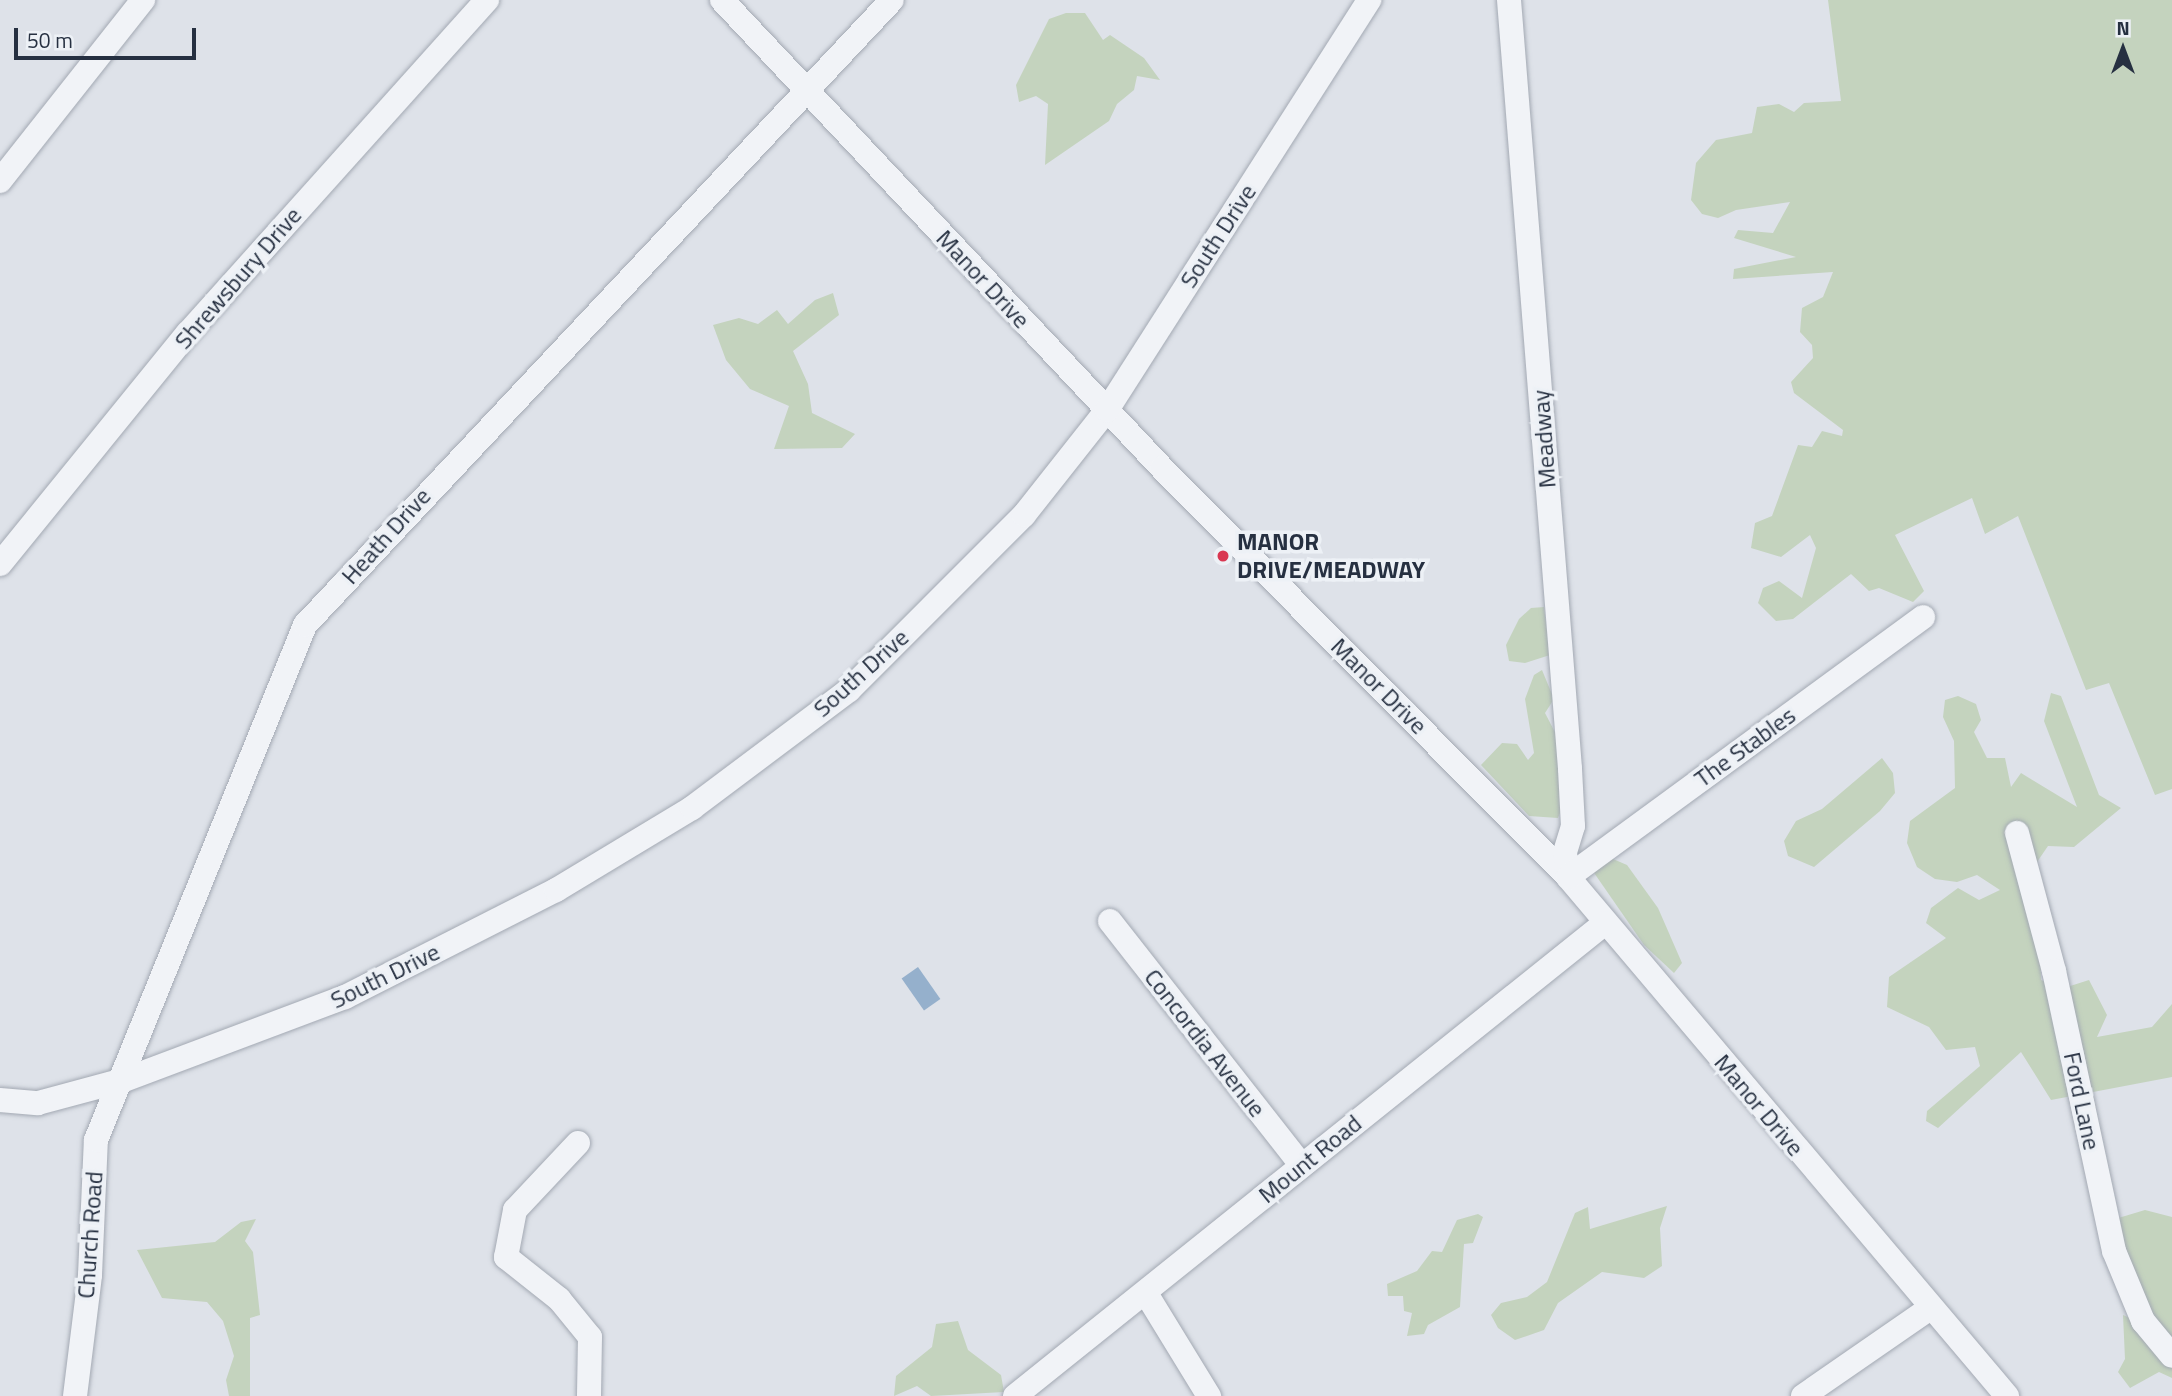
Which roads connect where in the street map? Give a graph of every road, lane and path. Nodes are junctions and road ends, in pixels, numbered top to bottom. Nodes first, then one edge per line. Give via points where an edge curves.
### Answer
1 (143, 0) edge
2 (487, 0) edge
3 (722, 0) edge
4 (892, 0) edge
5 (1369, 0) edge
6 (1509, 0) edge
7 (805, 92) junction
8 (0, 181) edge
9 (1107, 410) junction
10 (0, 564) edge
11 (1923, 617) dead end
12 (2017, 833) dead end
13 (1568, 877) junction
14 (1110, 921) dead end
15 (1605, 923) junction
16 (124, 1080) junction
17 (0, 1100) edge
18 (578, 1143) dead end
19 (1301, 1165) junction
20 (1147, 1294) junction
21 (1930, 1308) junction
22 (2172, 1356) edge
23 (75, 1396) edge
24 (589, 1396) edge
25 (1015, 1396) edge
26 (1209, 1396) edge
27 (1803, 1396) edge
28 (2007, 1396) edge

1 - 8 street
2 - 10 street, Shrewsbury Drive via 188,333
3 - 7 street, Manor Drive
4 - 7 street, Heath Drive
5 - 9 street, South Drive
6 - 13 street, Meadway via 1570,769 1573,826 1565,853
7 - 9 street, Manor Drive
7 - 16 street, Heath Drive via 305,625 128,1055
9 - 13 street, Manor Drive
9 - 16 street, South Drive via 1024,515 849,690 692,808 556,890 345,997
11 - 13 street, The Stables
12 - 22 street, Ford Lane via 2054,971 2114,1251 2143,1321
13 - 15 street, Manor Drive
14 - 19 street, Concordia Avenue
15 - 19 street, Mount Road
15 - 21 street, Manor Drive
16 - 17 street, South Drive via 38,1103
16 - 23 street, Church Road via 96,1140 90,1275
18 - 24 street via 515,1210 506,1257 559,1299 590,1337
19 - 20 street, Mount Road
20 - 25 street, Mount Road
20 - 26 street
21 - 27 street
21 - 28 street, Manor Drive

